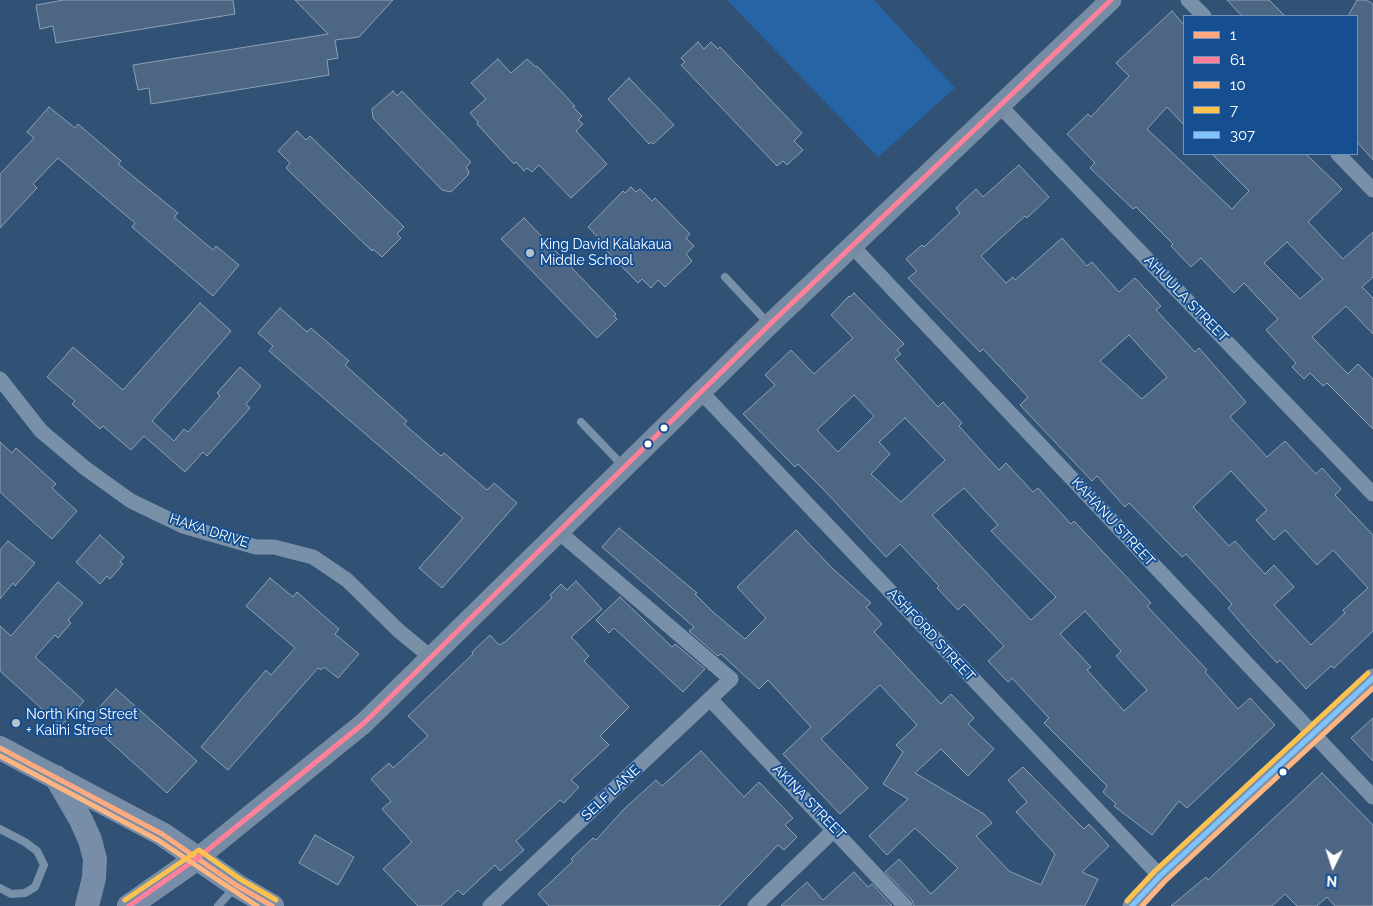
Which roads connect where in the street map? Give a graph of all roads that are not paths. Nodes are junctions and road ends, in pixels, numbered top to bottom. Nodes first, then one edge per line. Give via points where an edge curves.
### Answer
1 (1111, 0) edge
2 (1188, 0) edge
3 (1203, 15) edge
4 (999, 105) junction
5 (1339, 155) edge
6 (1373, 190) edge
7 (853, 247) junction
8 (725, 276) dead end
9 (769, 325) junction
10 (0, 379) edge
11 (702, 393) junction
12 (581, 422) dead end
13 (624, 467) junction
14 (1373, 494) edge
15 (560, 533) junction
16 (432, 658) junction
17 (1373, 678) edge
18 (710, 699) junction
19 (1313, 734) junction
20 (0, 748) edge
21 (56, 776) junction
22 (1373, 797) edge
23 (0, 829) edge
24 (835, 830) junction
25 (199, 857) junction
26 (1160, 876) junction
27 (236, 886) junction
28 (0, 888) edge
29 (87, 906) edge
30 (130, 906) edge
31 (218, 906) edge
32 (272, 906) edge
33 (490, 906) edge
34 (755, 906) edge
35 (905, 906) edge
36 (1132, 906) edge

1 - 4 main road
2 - 3 street
4 - 7 main road
4 - 14 street, AHUULA STREET
5 - 6 street
7 - 9 main road
7 - 19 street, KAHANU STREET
8 - 9 lane
9 - 11 main road
10 - 16 street, HAKA DRIVE via 41,431 132,501 183,526 256,547 274,547 314,557 347,580
11 - 13 main road
11 - 26 street, ASHFORD STREET
12 - 13 lane
13 - 15 main road
15 - 16 main road
15 - 18 street, SELF LANE via 731,679
16 - 25 main road via 364,723
17 - 19 street
18 - 24 street, AKINA STREET
18 - 33 street, SELF LANE
19 - 22 street, KAHANU STREET
19 - 26 street
20 - 21 main road
21 - 25 main road
21 - 29 main road via 84,826 95,859
23 - 28 lane via 37,851 44,865 35,887 26,893 10,894
24 - 34 street
24 - 35 street, AKINA STREET
25 - 27 main road
25 - 30 main road
26 - 36 street
27 - 31 lane
27 - 32 main road

